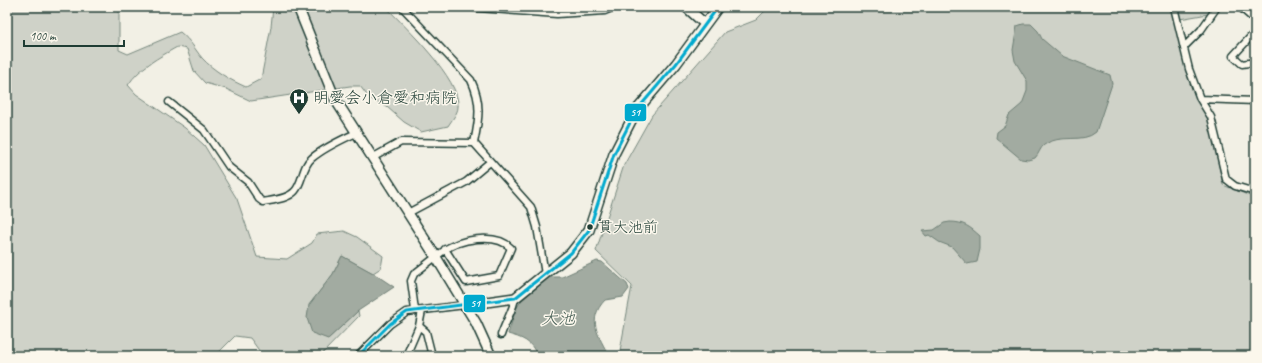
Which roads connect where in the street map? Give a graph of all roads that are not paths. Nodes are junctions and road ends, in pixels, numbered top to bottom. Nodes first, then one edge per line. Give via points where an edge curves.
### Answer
1 (298, 7) edge
2 (402, 7) edge
3 (465, 7) edge
4 (614, 7) edge
5 (686, 7) edge
6 (718, 7) edge
7 (1174, 7) edge
8 (1218, 7) edge
9 (1240, 7) edge
10 (1255, 20) edge
11 (704, 24) junction
12 (1254, 35) edge
13 (1184, 47) junction
14 (1255, 62) edge
15 (1200, 99) junction
16 (1255, 101) edge
17 (169, 102) dead end
18 (356, 133) junction
19 (474, 143) junction
20 (372, 158) junction
21 (490, 162) junction
22 (1255, 192) edge
23 (408, 213) junction
24 (445, 249) junction
25 (436, 256) junction
26 (545, 274) junction
27 (515, 298) junction
28 (465, 305) junction
29 (418, 311) junction
30 (419, 326) junction
31 (501, 334) dead end
32 (358, 356) edge
33 (406, 356) edge
34 (432, 356) edge
35 (491, 356) edge

1 - 18 street via 327,82
2 - 19 street via 471,80 477,94 479,115
3 - 4 street via 557,14 605,11
5 - 11 street
6 - 11 street
7 - 13 street
8 - 13 street
9 - 10 street
11 - 26 street via 676,64 636,111 614,154 589,230 571,253
12 - 14 street via 1233,56 1242,64
13 - 15 street
15 - 16 street
15 - 22 street via 1211,116 1226,179 1234,186
17 - 18 street via 204,130 229,167 248,182 258,199 263,202 283,198 295,191 311,159
18 - 20 street
19 - 20 street via 401,142
19 - 21 street
20 - 23 street
21 - 23 street via 466,182
21 - 26 street via 526,202 534,215
23 - 25 street
24 - 24 street via 451,245 489,238 506,242 511,248 498,276 466,282
24 - 25 street
25 - 28 street
25 - 29 street via 414,274 411,282
26 - 27 street
27 - 28 street
27 - 31 street via 515,304
28 - 29 street
28 - 35 street
29 - 30 street
29 - 32 street via 407,312 390,324
30 - 33 street
30 - 34 street via 426,332

